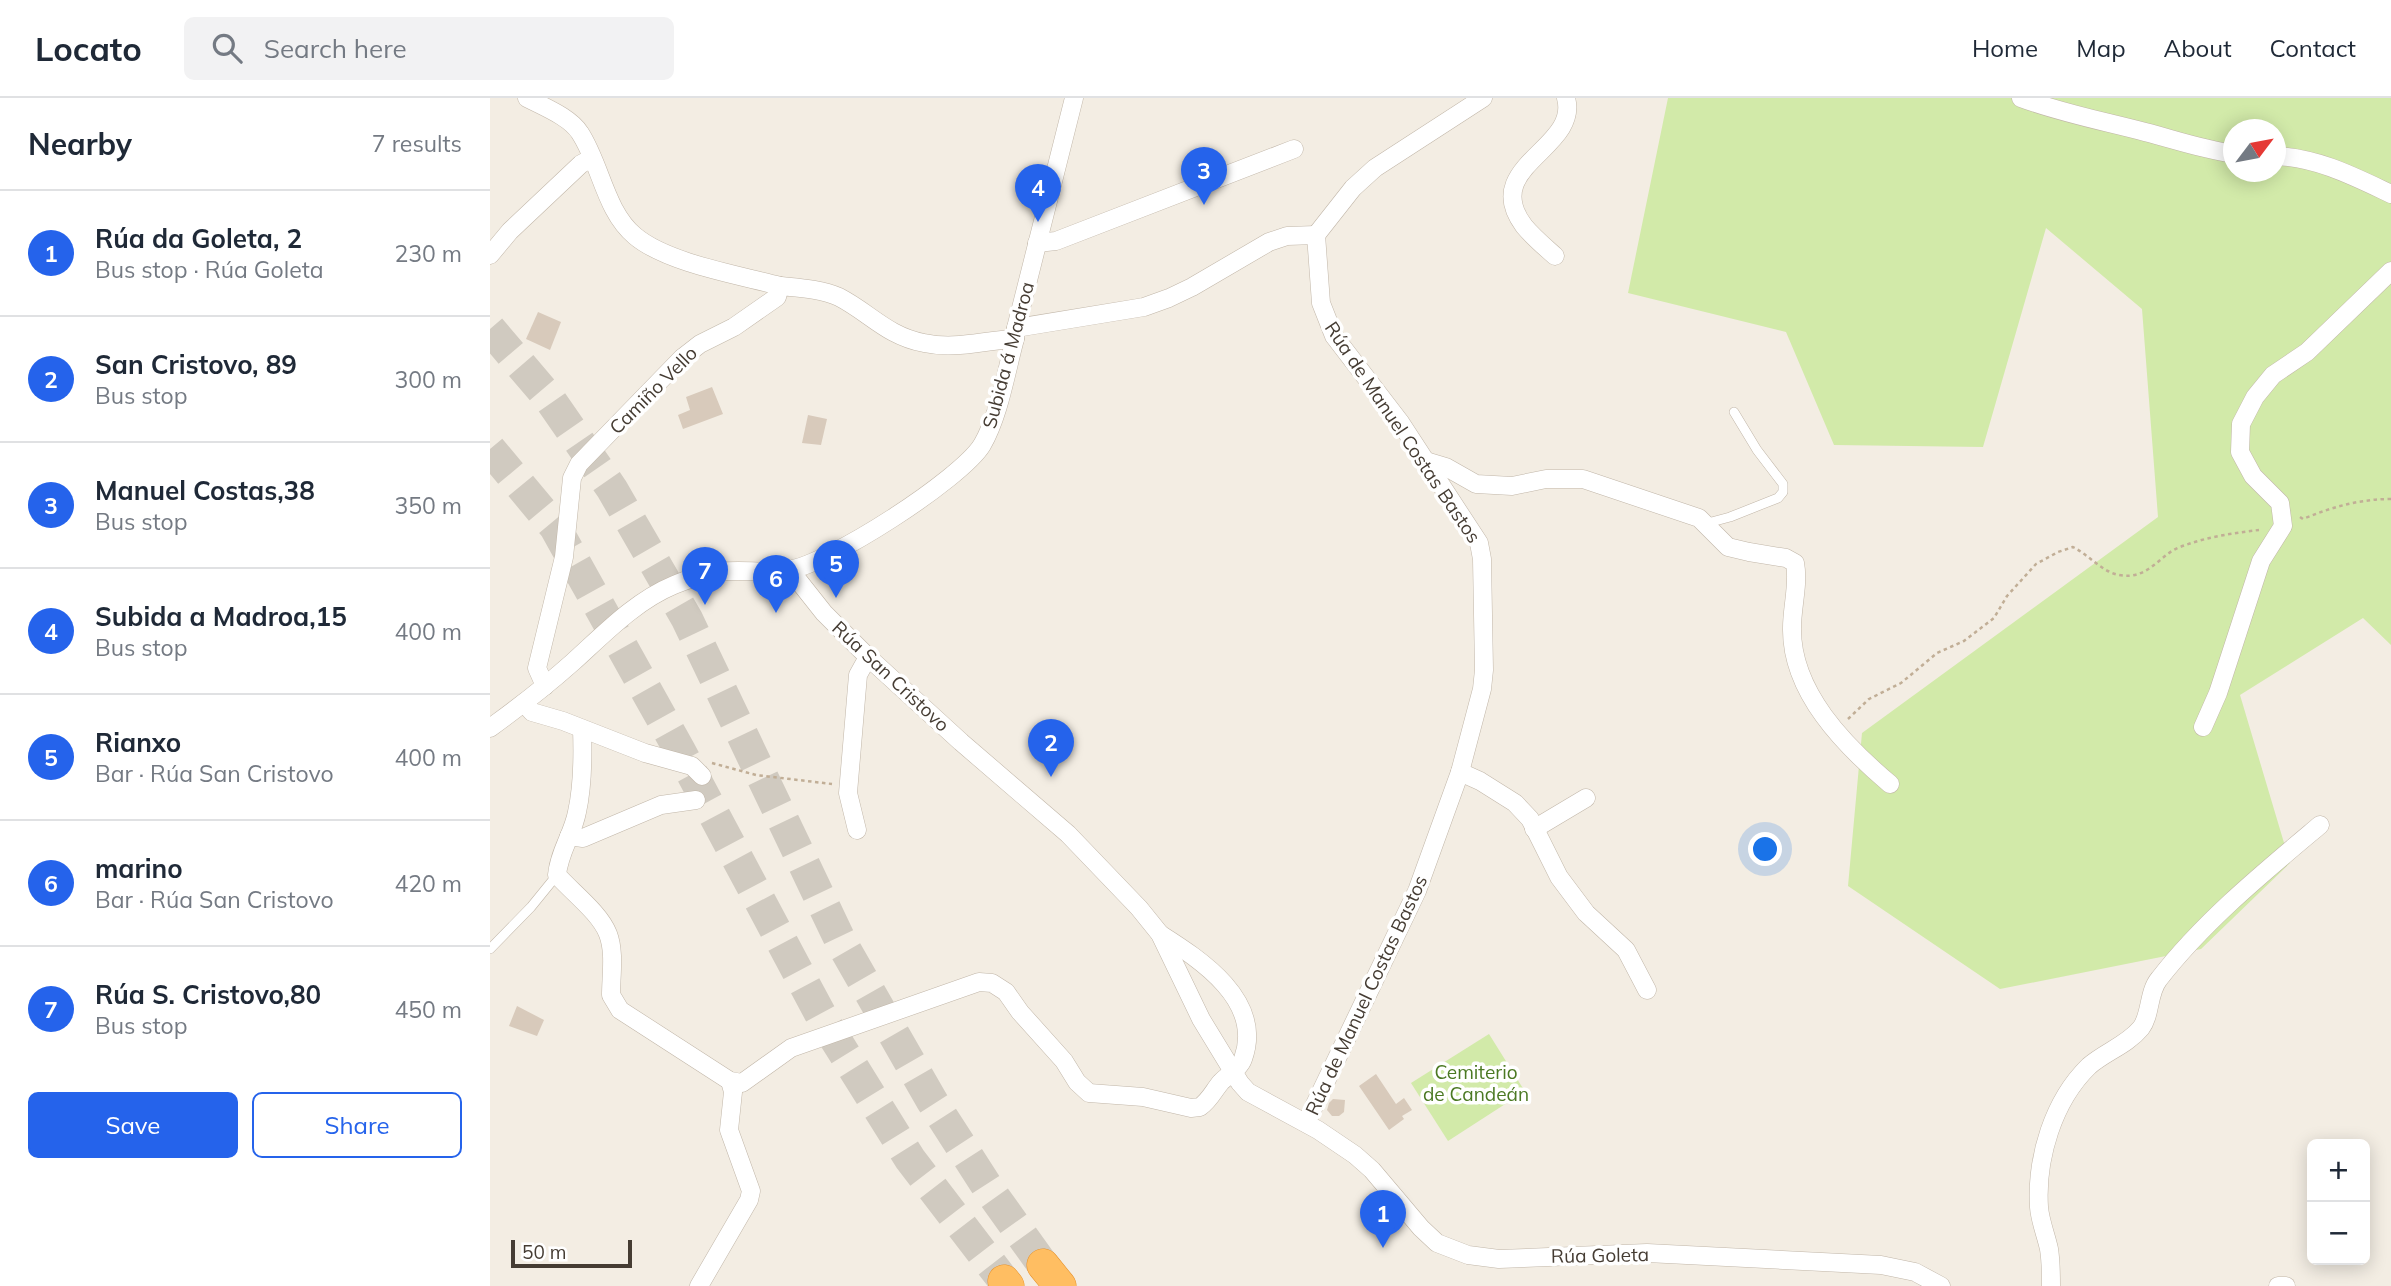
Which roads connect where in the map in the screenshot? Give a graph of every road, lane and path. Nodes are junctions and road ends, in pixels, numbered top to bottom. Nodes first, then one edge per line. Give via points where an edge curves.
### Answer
1 (527, 98) edge
2 (1074, 98) edge
3 (1483, 98) edge
4 (1566, 98) edge
5 (2021, 98) edge
6 (1294, 149) dead end
7 (2223, 152) edge
8 (2286, 156) edge
9 (592, 158) junction
10 (2391, 194) edge
11 (1316, 236) junction
12 (1037, 243) junction
13 (490, 255) edge
14 (1555, 256) dead end
15 (2391, 271) edge
16 (780, 286) junction
17 (1016, 333) junction
18 (1734, 412) dead end
19 (1426, 461) junction
20 (2391, 499) edge
21 (2280, 503) junction
22 (1704, 524) junction
23 (2283, 526) junction
24 (790, 570) junction
25 (868, 657) junction
26 (545, 687) junction
27 (524, 704) junction
28 (2203, 727) dead end
29 (490, 728) edge
30 (582, 729) junction
31 (1835, 733) junction
32 (697, 771) joint
33 (1460, 772) junction
34 (1890, 784) dead end
35 (849, 786) junction
36 (1586, 798) dead end
37 (696, 800) dead end
38 (2320, 825) dead end
39 (1534, 829) junction
40 (857, 830) dead end
41 (569, 836) junction
42 (557, 875) junction
43 (1160, 934) junction
44 (490, 949) edge
45 (1647, 990) dead end
46 (1232, 1073) junction
47 (730, 1081) junction
48 (1306, 1123) junction
49 (699, 1286) edge
50 (1941, 1286) edge
51 (2051, 1286) edge
52 (2278, 1286) edge
53 (2286, 1286) edge

1 - 9 street via 579,131
2 - 12 street, Subida á Madroa
3 - 11 street via 1376,168 1353,188
4 - 14 street via 1569,110 1564,124 1511,191 1512,204 1524,226
5 - 7 street via 2055,111
6 - 12 street via 1056,241
8 - 10 street via 2343,170
9 - 13 street via 510,231
9 - 16 street via 613,207 635,236 658,251
11 - 17 street via 1287,236 1269,242 1169,299
11 - 19 street, Rúa de Manuel Costas Bastos via 1321,303 1328,325
12 - 17 street, Subida á Madroa
15 - 21 street via 2307,352 2273,375 2241,424 2240,452 2253,475
16 - 17 street via 825,292 894,334 924,344 965,346
16 - 26 street, Camiño Vello via 777,297 682,358 579,464 572,478 564,557 537,668
17 - 24 street, Subida á Madroa via 993,420 972,457 874,530 825,558
18 - 22 lane via 1783,484 1783,492
19 - 22 street via 1476,484 1512,486 1546,479 1583,479 1699,518
19 - 33 street, Rúa de Manuel Costas Bastos via 1479,543 1482,559 1484,670
20 - 21 path via 2330,508 2303,519
21 - 23 street
22 - 31 street via 1728,547 1795,563 1791,629 1795,655
23 - 28 street via 2261,561
23 - 31 path via 2195,542 2176,548 2153,568 2120,576 2073,547 2058,552 2036,564 1994,618 1869,699
24 - 25 street, Rúa San Cristovo
24 - 26 street via 718,572 673,585 615,625
25 - 35 street via 858,676
25 - 43 street, Rúa San Cristovo via 1068,834
26 - 27 street
27 - 29 street
27 - 30 street via 532,712
30 - 32 street
30 - 41 street via 577,813
31 - 34 street
32 - 35 path via 698,762 715,763 778,778
33 - 39 street via 1516,803
33 - 48 street, Rúa de Manuel Costas Bastos via 1417,891
35 - 40 street
36 - 39 street
37 - 41 street via 661,805 583,838
38 - 51 street via 2171,964 2156,982 2143,1026 2090,1065 2056,1115 2039,1175 2039,1210 2050,1253
39 - 45 street via 1559,877 1586,913 1626,950
41 - 42 street
42 - 44 lane
42 - 47 street via 608,934 614,1003
43 - 46 street, Rúa San Cristovo via 1200,1019
43 - 46 street, Rúa San Cristovo via 1192,954 1237,999 1248,1033 1243,1061
46 - 47 street via 1200,1107 1089,1093 1006,992 992,983 978,982 791,1048 750,1079
46 - 48 street, Rúa San Cristovo via 1248,1092
47 - 49 street via 729,1130 751,1191
48 - 50 street, Rúa Goleta via 1364,1163 1421,1228 1452,1251 1499,1259 1647,1253 1826,1261 1916,1272
52 - 53 street

